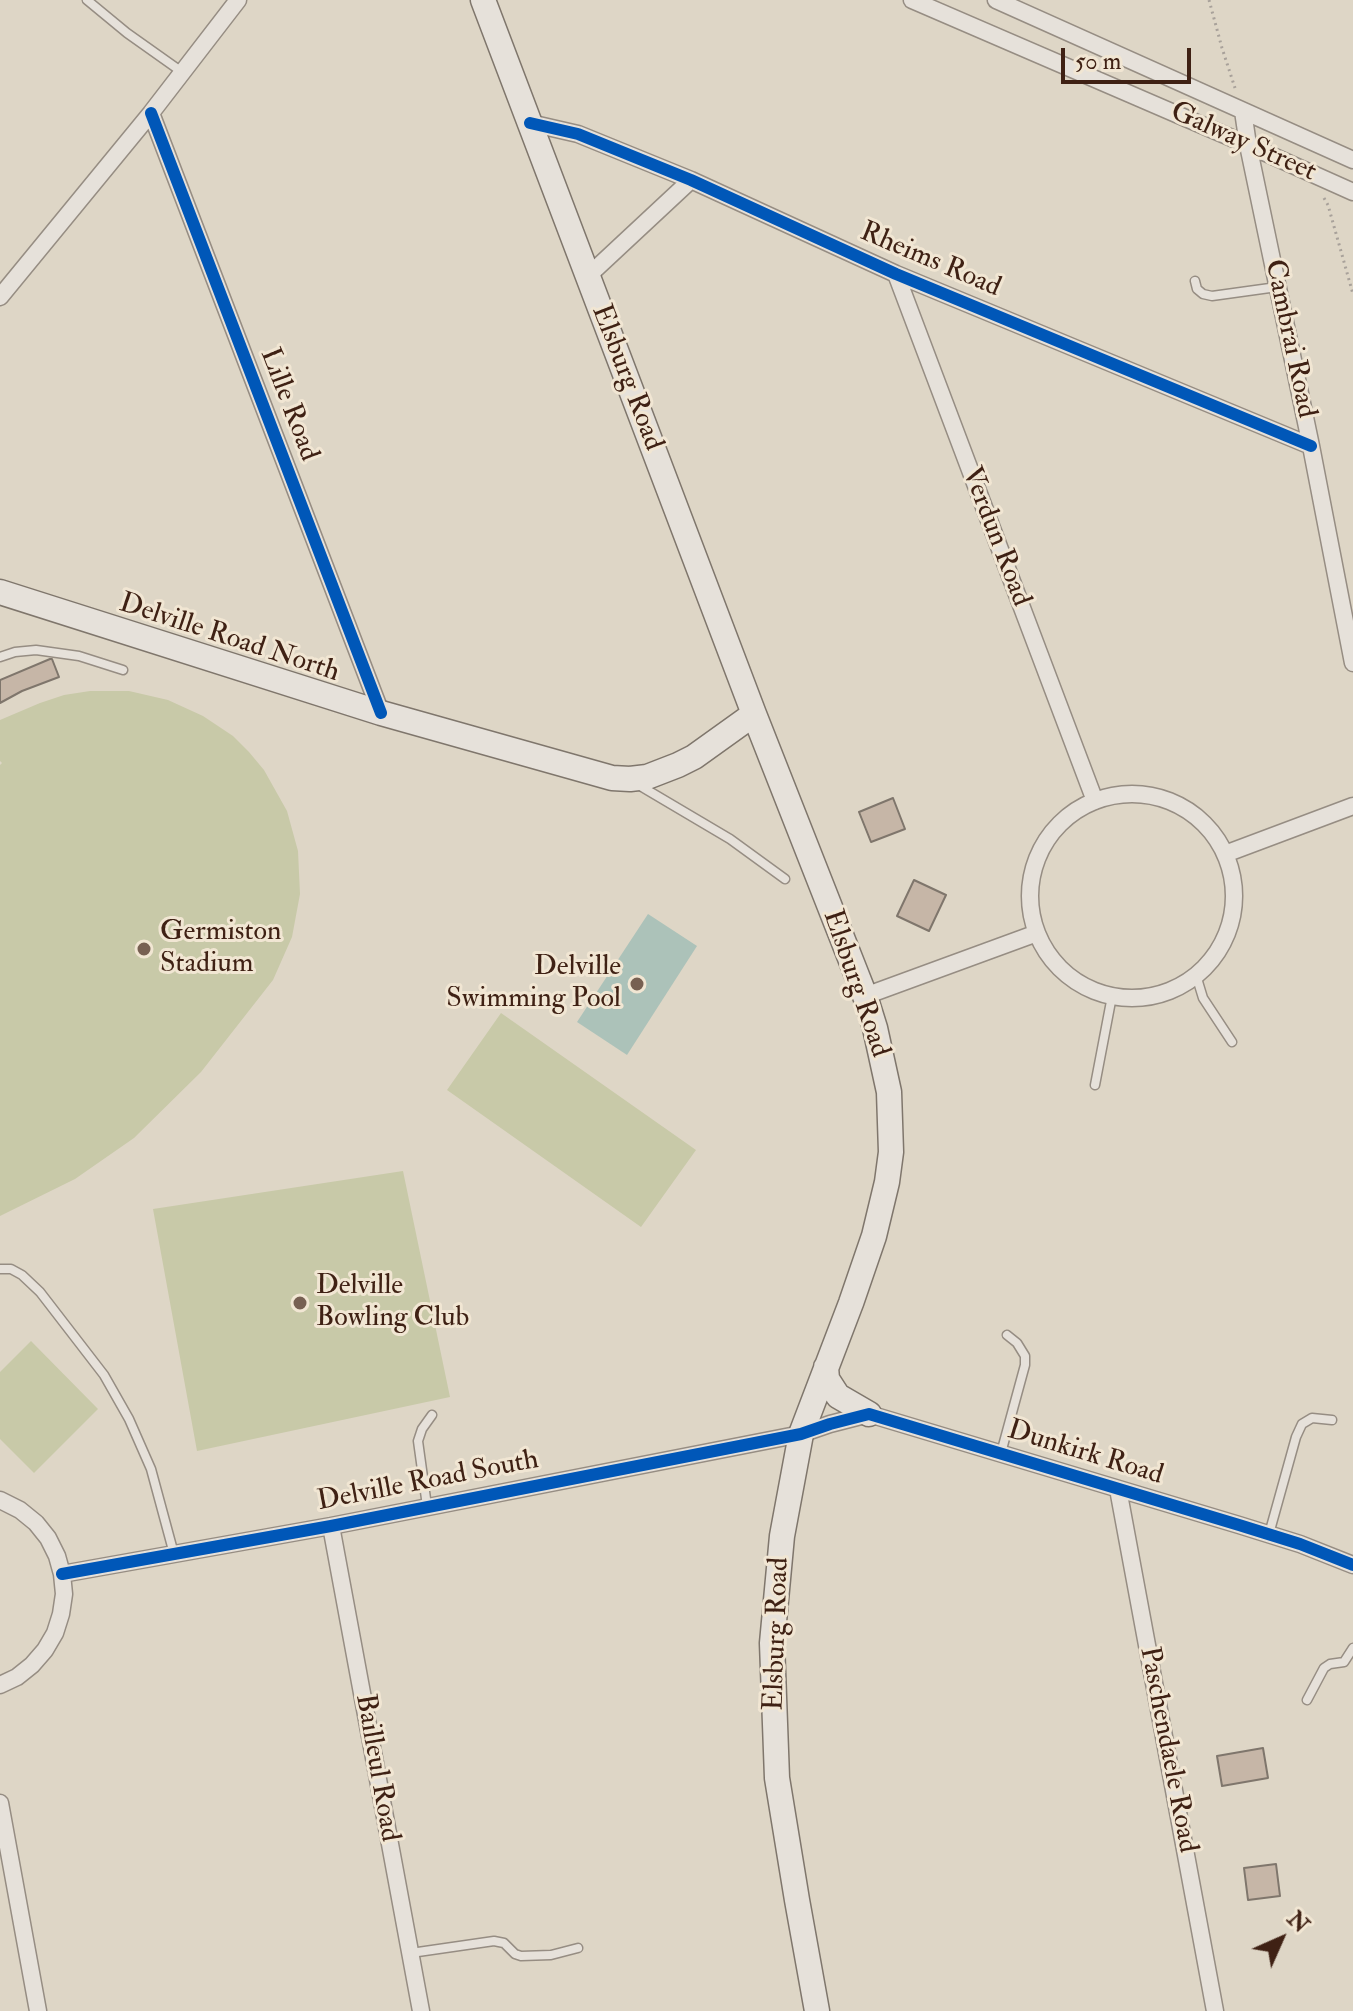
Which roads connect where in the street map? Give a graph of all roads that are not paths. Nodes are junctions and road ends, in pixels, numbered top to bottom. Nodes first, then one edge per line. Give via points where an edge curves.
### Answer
1 (87, 0) edge
2 (238, 0) edge
3 (483, 0) edge
4 (912, 0) edge
5 (996, 0) edge
6 (182, 72) junction
7 (1243, 111) junction
8 (151, 113) junction
9 (530, 123) junction
10 (1248, 145) junction
11 (1353, 160) edge
12 (691, 180) junction
13 (1353, 192) edge
14 (896, 274) junction
15 (588, 276) junction
16 (1195, 281) dead end
17 (1278, 287) junction
18 (0, 297) edge
19 (1311, 446) junction
20 (0, 592) edge
21 (0, 657) edge
22 (1353, 663) edge
23 (123, 670) dead end
24 (381, 713) junction
25 (754, 714) junction
26 (630, 779) junction
27 (1095, 801) junction
28 (1353, 806) edge
29 (1225, 854) junction
30 (785, 879) dead end
31 (1037, 933) junction
32 (1196, 975) junction
33 (865, 996) junction
34 (1112, 996) junction
35 (1232, 1042) dead end
36 (1095, 1085) dead end
37 (0, 1269) edge
38 (1007, 1335) dead end
39 (826, 1367) junction
40 (869, 1414) junction
41 (432, 1415) dead end
42 (1332, 1420) dead end
43 (801, 1434) junction
44 (1001, 1454) junction
45 (1118, 1489) junction
46 (0, 1500) edge
47 (427, 1507) junction
48 (331, 1526) junction
49 (1269, 1534) junction
50 (174, 1554) junction
51 (1353, 1565) edge
52 (62, 1574) junction
53 (1353, 1648) edge
54 (0, 1685) edge
55 (1307, 1700) dead end
56 (0, 1803) edge
57 (578, 1948) dead end
58 (410, 1953) junction
59 (38, 2011) edge
60 (421, 2011) edge
61 (817, 2011) edge
62 (1215, 2011) edge

1 - 6 lane
2 - 6 street
3 - 9 main road, Elsburg Road
4 - 10 street, Galway Street
5 - 7 street, Galway Street
6 - 8 street
7 - 10 street, Cambrai Road
7 - 11 street, Galway Street
8 - 18 street
8 - 24 street, Lille Road
9 - 12 street, Rheims Road via 578,134
9 - 15 main road, Elsburg Road
10 - 13 street, Galway Street
10 - 17 street, Cambrai Road
12 - 14 street, Rheims Road
12 - 15 street
14 - 19 street, Rheims Road
14 - 27 street, Verdun Road
15 - 25 main road, Elsburg Road
16 - 17 lane via 1197,289 1212,296
17 - 19 street, Cambrai Road
19 - 22 street, Cambrai Road
20 - 24 main road, Delville Road North
21 - 23 lane via 36,650
24 - 26 main road, Delville Road North via 594,775
25 - 26 main road, Delville Road North via 694,757
25 - 33 main road, Elsburg Road
26 - 30 lane
27 - 29 street via 1133,794 1170,801 1202,822
27 - 31 street via 1063,820 1040,850 1030,886
28 - 29 street
29 - 32 street via 1232,875 1231,920 1224,941
31 - 33 street
31 - 34 street via 1071,977
32 - 34 street via 1156,995
32 - 35 lane via 1203,998
33 - 39 main road, Elsburg Road via 889,1092 891,1152 874,1236
34 - 36 lane
37 - 50 lane via 22,1275 40,1292 104,1375 151,1469
38 - 44 lane via 1025,1356 1025,1365
39 - 40 main road via 838,1396
39 - 43 main road, Elsburg Road
40 - 43 street
40 - 44 street, Dunkirk Road
41 - 47 lane via 418,1441
42 - 49 lane via 1312,1418 1302,1424
43 - 47 street, Delville Road South
43 - 61 main road, Elsburg Road via 782,1536 772,1643 774,1731 777,1778
44 - 45 street, Dunkirk Road
45 - 49 street, Dunkirk Road
45 - 62 street, Paschendaele Road
46 - 52 street via 36,1523
47 - 48 street, Delville Road South
48 - 50 street, Delville Road South
48 - 58 street, Bailleul Road
49 - 51 street, Dunkirk Road
50 - 52 street, Delville Road South
52 - 54 street via 61,1614 50,1641 32,1665
53 - 55 lane via 1344,1662 1324,1668
56 - 59 street
57 - 58 lane via 521,1956 494,1941
58 - 60 street, Bailleul Road

